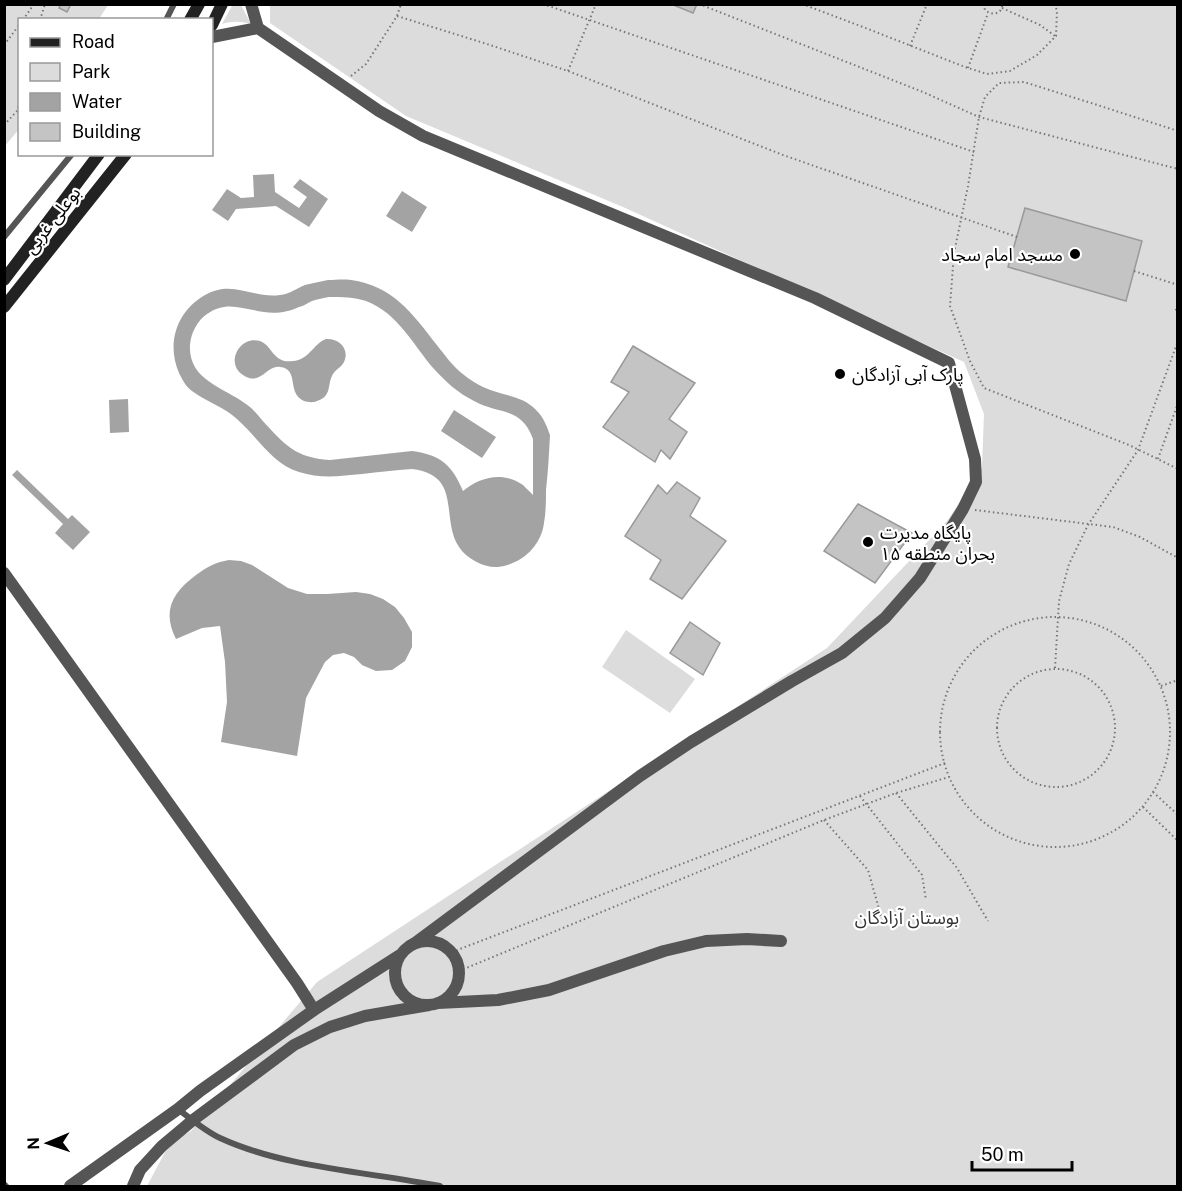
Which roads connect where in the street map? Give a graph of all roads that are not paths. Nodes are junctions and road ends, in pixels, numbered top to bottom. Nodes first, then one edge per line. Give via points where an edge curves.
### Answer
1 (174, 4) edge
2 (199, 4) edge
3 (222, 4) edge
4 (251, 4) edge
5 (167, 18) edge
6 (191, 18) edge
7 (213, 23) edge
8 (258, 28) junction
9 (213, 37) edge
10 (70, 156) edge
11 (97, 156) edge
12 (124, 156) edge
13 (4, 237) edge
14 (4, 280) edge
15 (4, 308) edge
16 (4, 573) edge
17 (781, 941) dead end
18 (415, 943) junction
19 (400, 955) junction
20 (434, 1004) junction
21 (314, 1010) junction
22 (178, 1109) junction
23 (193, 1120) junction
24 (70, 1186) edge
25 (133, 1186) edge
26 (440, 1186) edge

1 - 5 lane
2 - 6 main road
3 - 7 main road
4 - 8 street
8 - 9 street
8 - 18 street via 379,111 423,136 815,298 949,363 975,459 976,482 963,509 920,578 885,618 842,653 640,776
10 - 13 lane
11 - 14 main road, بوعلی غربی
12 - 15 main road, بوعلی غربی
16 - 21 street
17 - 20 street via 705,941 549,990 498,1000
18 - 19 street
18 - 20 street via 435,942 452,952 457,961 458,981 454,990
19 - 20 street via 394,975 402,993 419,1004
19 - 21 street
20 - 23 street via 365,1016 330,1028 294,1046
21 - 22 street
22 - 23 lane
22 - 24 street
23 - 25 street via 154,1154
23 - 26 lane via 218,1137 245,1148 294,1161

